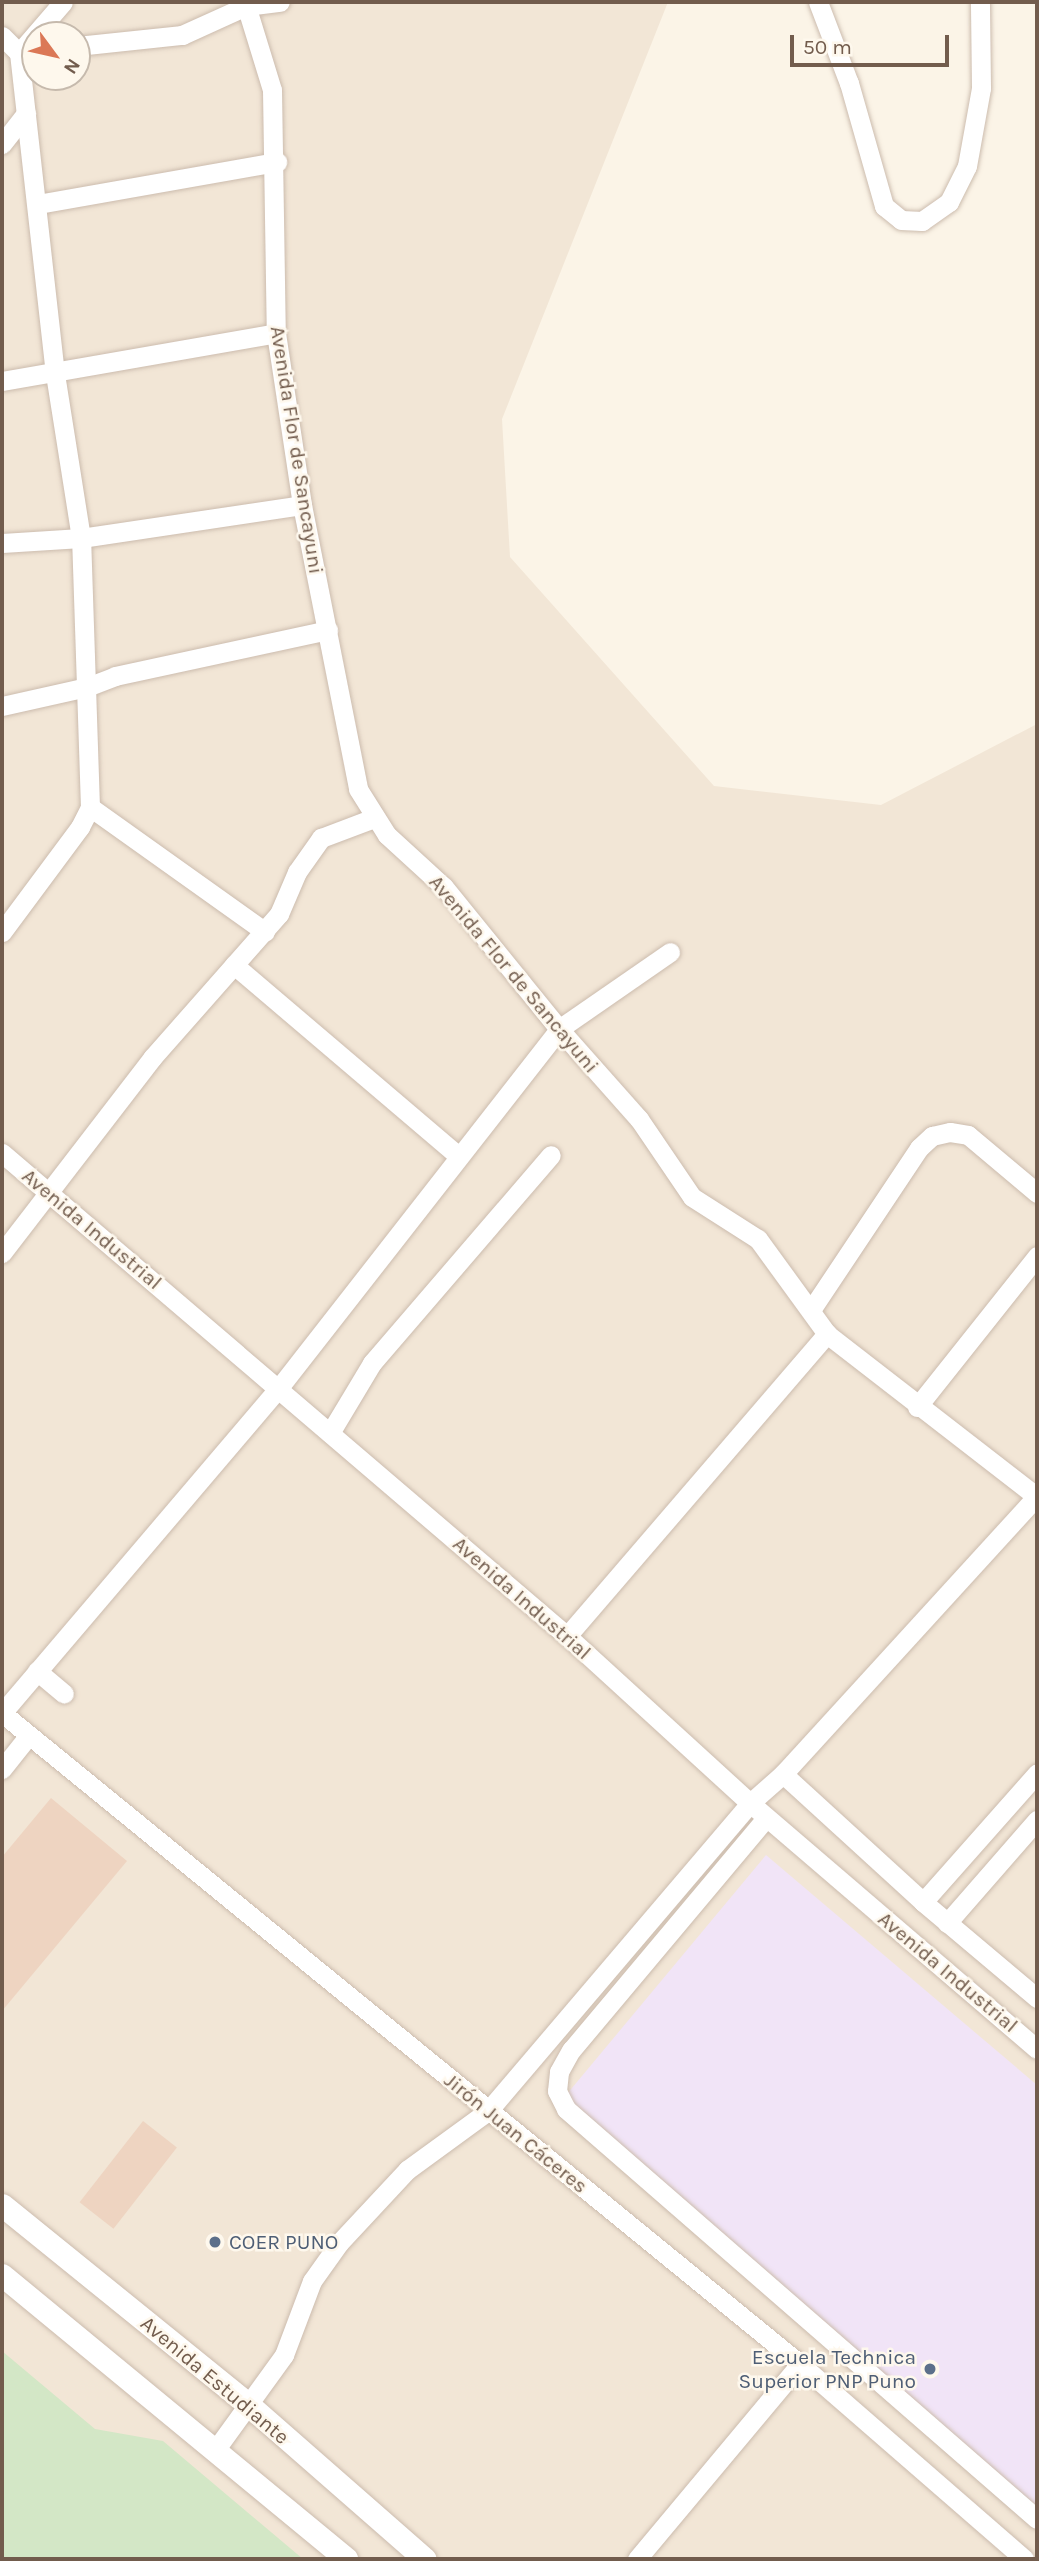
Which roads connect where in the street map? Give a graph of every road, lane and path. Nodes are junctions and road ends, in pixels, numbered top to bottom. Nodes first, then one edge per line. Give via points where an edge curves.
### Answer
1 (63, 2) edge
2 (280, 2) edge
3 (818, 2) edge
4 (980, 2) edge
5 (246, 4) edge
6 (49, 21) edge
7 (2, 36) edge
8 (91, 45) edge
9 (21, 48) edge
10 (26, 91) edge
11 (26, 113) junction
12 (2, 144) edge
13 (277, 162) junction
14 (38, 204) junction
15 (276, 333) junction
16 (55, 374) junction
17 (2, 381) edge
18 (302, 505) junction
19 (81, 538) junction
20 (2, 543) edge
21 (328, 630) junction
22 (87, 687) junction
23 (2, 706) edge
24 (90, 807) junction
25 (374, 818) junction
26 (2, 932) edge
27 (265, 932) junction
28 (670, 952) dead end
29 (234, 965) junction
30 (559, 1029) junction
31 (2, 1153) edge
32 (457, 1155) junction
33 (551, 1155) dead end
34 (48, 1191) junction
35 (1037, 1194) edge
36 (2, 1254) edge
37 (1037, 1256) edge
38 (811, 1310) junction
39 (827, 1334) junction
40 (278, 1388) junction
41 (917, 1407) junction
42 (330, 1433) junction
43 (1037, 1497) edge
44 (567, 1636) junction
45 (37, 1671) junction
46 (64, 1694) dead end
47 (2, 1713) edge
48 (29, 1735) junction
49 (2, 1769) edge
50 (1037, 1773) edge
51 (783, 1774) junction
52 (750, 1803) junction
53 (766, 1818) junction
54 (1037, 1820) edge
55 (923, 1902) junction
56 (947, 1923) junction
57 (1037, 1998) edge
58 (1037, 2049) edge
59 (488, 2111) junction
60 (2, 2205) edge
61 (2, 2275) edge
62 (800, 2364) junction
63 (250, 2406) junction
64 (216, 2449) junction
65 (1037, 2519) edge
66 (346, 2559) edge
67 (425, 2559) edge
68 (637, 2559) edge
69 (1024, 2559) edge

1 - 6 street
2 - 5 street
3 - 4 street via 849,83 884,206 901,220 922,221 949,202 967,166 981,88
5 - 8 street via 182,35
5 - 13 street, Avenida Flor de Sancayuni via 272,90
7 - 9 street
10 - 11 street
11 - 12 street
11 - 14 street
13 - 14 street
13 - 15 street, Avenida Flor de Sancayuni
14 - 16 street
15 - 16 street via 248,334
15 - 18 street, Avenida Flor de Sancayuni
16 - 17 street
16 - 19 street
18 - 19 street
18 - 21 street, Avenida Flor de Sancayuni
19 - 20 street
19 - 22 street
21 - 22 street via 115,676
21 - 25 street, Avenida Flor de Sancayuni via 344,735 358,789
22 - 23 street
22 - 24 street
24 - 26 street
24 - 27 street
25 - 27 street via 321,838
25 - 30 street, Avenida Flor de Sancayuni via 444,887
27 - 29 street
28 - 30 street
29 - 32 street
29 - 34 street via 152,1058
30 - 32 street
30 - 38 street, Avenida Flor de Sancayuni via 639,1119 692,1197 758,1239
31 - 34 street, Avenida Industrial
32 - 40 street
33 - 42 street via 372,1363
34 - 36 street
34 - 40 street, Avenida Industrial
35 - 38 street via 968,1135 932,1136
37 - 41 street
38 - 39 street, Avenida Flor de Sancayuni
39 - 41 street, Avenida Flor de Sancayuni
39 - 44 street
40 - 42 street, Avenida Industrial
40 - 45 street
41 - 43 street, Avenida Flor de Sancayuni
42 - 44 street, Avenida Industrial
43 - 51 street
44 - 52 street, Avenida Industrial
45 - 46 street
45 - 47 street
47 - 48 street, Jirón Juan Cáceres
48 - 49 street
48 - 59 street, Jirón Juan Cáceres
50 - 55 street
51 - 52 street
51 - 55 street, Avenida Industrial
52 - 53 street, Avenida Industrial
52 - 59 street
53 - 58 street, Avenida Industrial
53 - 65 street via 571,2050 559,2072 557,2091 566,2109
54 - 56 street
55 - 56 street, Avenida Industrial
56 - 57 street, Avenida Industrial
59 - 62 street, Jirón Juan Cáceres
59 - 63 street via 407,2170 339,2243 312,2281 284,2355
60 - 63 street, Avenida Estudiante
61 - 64 street
62 - 68 street
62 - 69 street, Jirón Juan Cáceres
63 - 64 street
63 - 67 street, Avenida Estudiante
64 - 66 street

